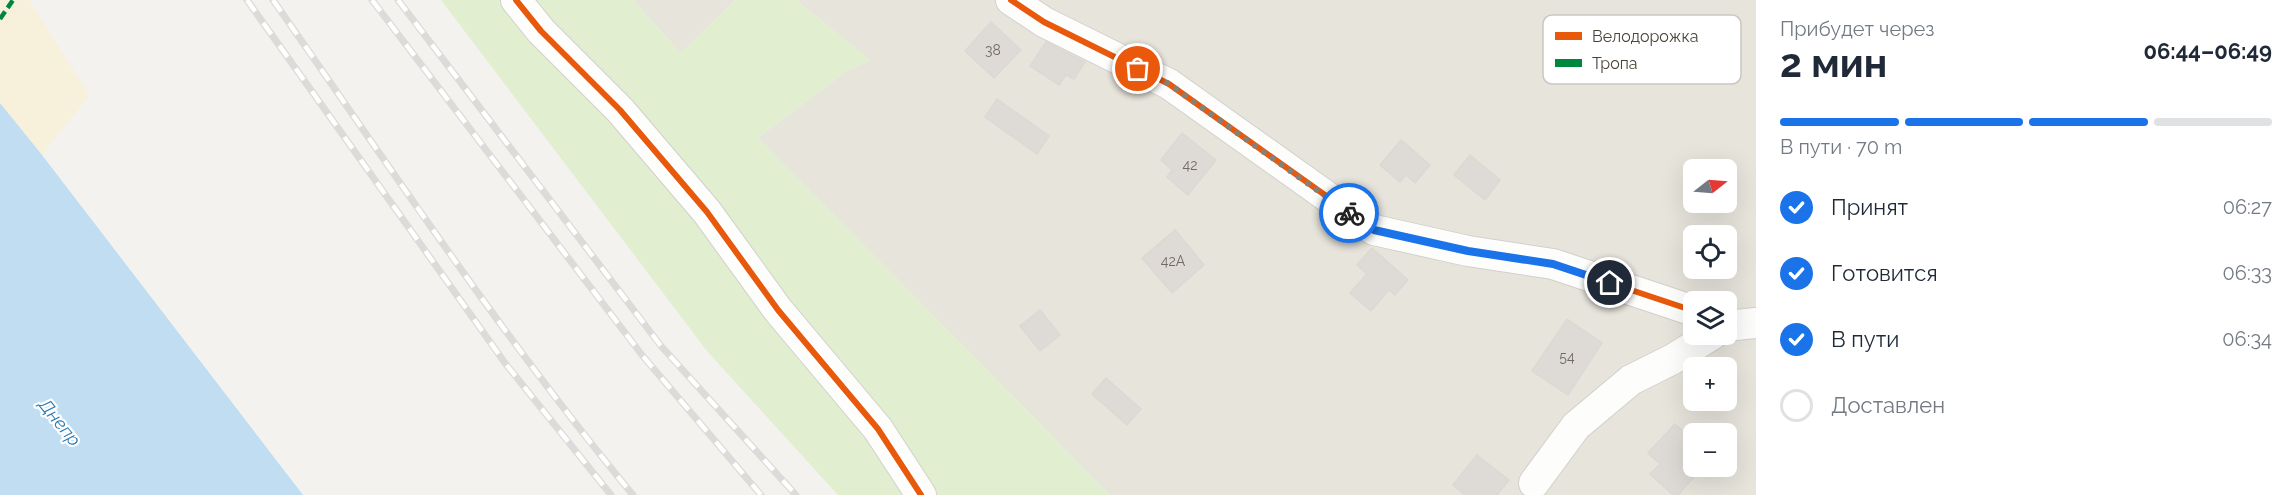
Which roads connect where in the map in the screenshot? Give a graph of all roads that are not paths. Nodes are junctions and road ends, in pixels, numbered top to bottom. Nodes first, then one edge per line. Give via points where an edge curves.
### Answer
1 (516, 0) edge
2 (1011, 0) edge
3 (1683, 307) edge
4 (1756, 323) edge
5 (1737, 325) edge
6 (1695, 345) edge
7 (1534, 483) dead end
8 (921, 495) edge

1 - 8 street via 541,31 620,110 707,212 778,310 878,429
2 - 3 street via 1044,22 1169,84 1374,230 1468,251 1553,264
4 - 5 street
6 - 7 street via 1631,380 1576,426

